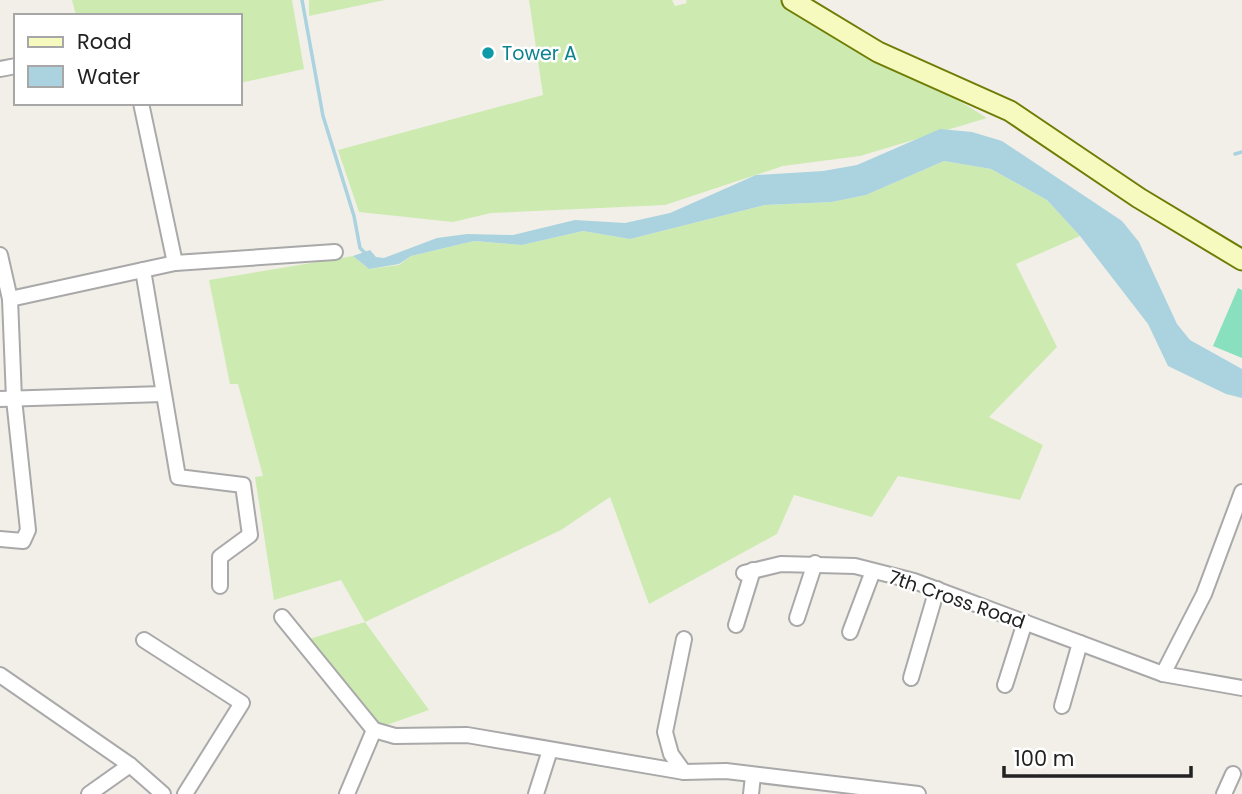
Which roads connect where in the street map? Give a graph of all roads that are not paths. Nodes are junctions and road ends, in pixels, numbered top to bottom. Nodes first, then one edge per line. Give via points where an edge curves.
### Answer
1 (792, 0) edge
2 (141, 105) edge
3 (335, 252) dead end
4 (0, 255) edge
5 (1242, 260) edge
6 (174, 263) junction
7 (143, 270) junction
8 (10, 299) junction
9 (163, 394) junction
10 (7, 399) edge
11 (1242, 492) edge
12 (0, 539) edge
13 (815, 563) junction
14 (873, 571) junction
15 (220, 586) dead end
16 (937, 589) junction
17 (282, 617) dead end
18 (797, 618) dead end
19 (1026, 622) junction
20 (736, 625) dead end
21 (850, 632) dead end
22 (144, 639) dead end
23 (684, 639) dead end
24 (1080, 643) junction
25 (1163, 674) junction
26 (0, 675) edge
27 (911, 678) dead end
28 (1005, 685) dead end
29 (1242, 688) edge
30 (1062, 706) dead end
31 (374, 730) junction
32 (550, 750) junction
33 (130, 765) junction
34 (684, 772) junction
35 (1233, 774) dead end
36 (753, 776) junction
37 (89, 794) edge
38 (163, 794) edge
39 (185, 794) edge
40 (347, 794) edge
41 (536, 794) edge
42 (751, 794) edge
43 (918, 794) edge
44 (1224, 794) edge

1 - 5 street via 878,52 1010,111
2 - 6 street
3 - 6 street
4 - 8 street
6 - 7 street
7 - 8 street
7 - 9 street
8 - 10 street
9 - 10 street
9 - 15 street via 178,477 243,485 250,535 220,557
10 - 12 street via 28,530 23,541
11 - 25 street via 1204,594
13 - 14 street, 7th Cross Road
13 - 18 street
13 - 20 street, 7th Cross Road via 781,564 749,572
14 - 16 street, 7th Cross Road
14 - 21 street
16 - 19 street, 7th Cross Road
16 - 27 street
17 - 31 street
19 - 24 street, 7th Cross Road
19 - 28 street
22 - 39 street via 242,703
23 - 34 street via 665,732 671,754
24 - 25 street, 7th Cross Road
24 - 30 street
25 - 29 street, 7th Cross Road
26 - 33 street
31 - 32 street via 395,736 467,735
31 - 40 street
32 - 34 street
32 - 41 street
33 - 37 street
33 - 38 street
34 - 36 street
35 - 44 street
36 - 42 street
36 - 43 street

